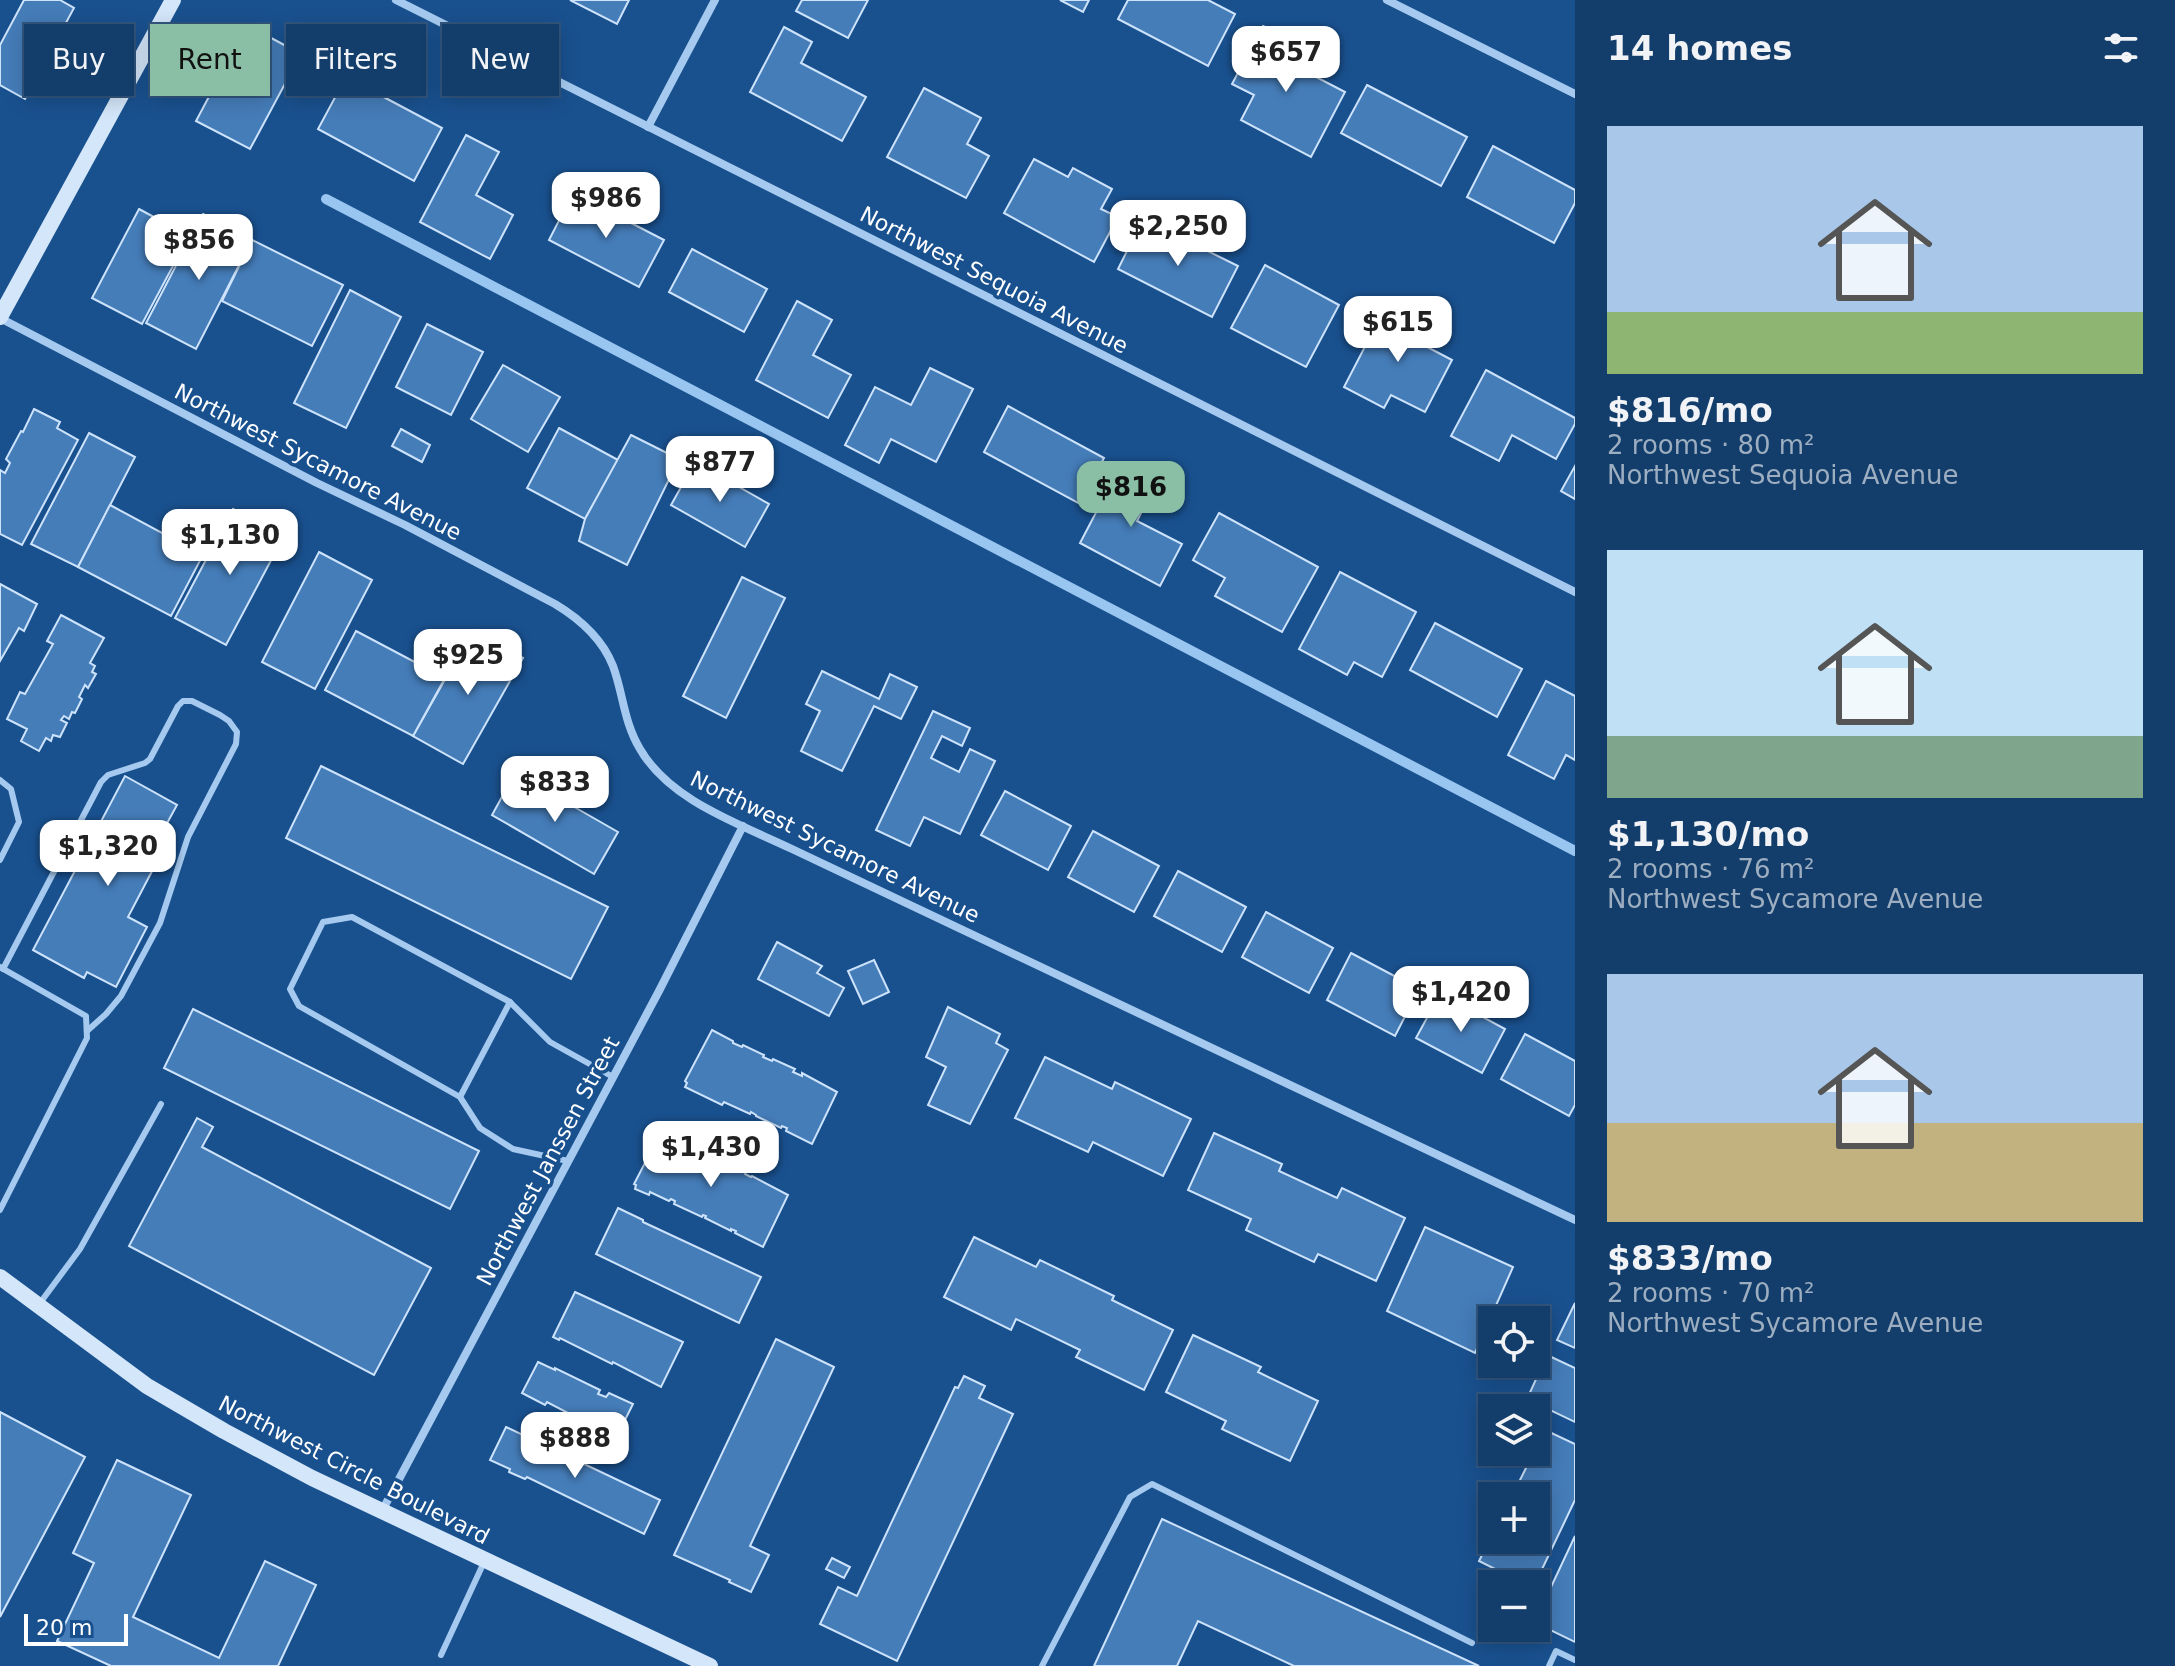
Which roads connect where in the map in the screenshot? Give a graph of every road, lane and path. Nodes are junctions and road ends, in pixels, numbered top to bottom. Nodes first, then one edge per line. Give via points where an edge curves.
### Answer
1 (173, 0) edge
2 (396, 0) edge
3 (715, 0) edge
4 (1387, 0) edge
5 (1575, 94) edge
6 (648, 127) junction
7 (0, 317) edge
8 (1575, 592) edge
9 (0, 780) edge
10 (743, 826) junction
11 (0, 860) edge
12 (1, 968) edge
13 (510, 1002) junction
14 (87, 1031) junction
15 (613, 1077) junction
16 (460, 1097) junction
17 (161, 1104) dead end
18 (568, 1161) junction
19 (0, 1210) edge
20 (1575, 1220) edge
21 (0, 1277) edge
22 (38, 1306) junction
23 (381, 1511) junction
24 (485, 1560) junction
25 (1472, 1643) dead end
26 (441, 1655) dead end
27 (1575, 1660) edge
28 (691, 1662) edge
29 (710, 1666) edge
30 (1042, 1666) edge
31 (1549, 1666) edge

1 - 7 main road
2 - 6 street, Northwest Sequoia Avenue
3 - 6 street
4 - 5 street
6 - 8 street, Northwest Sequoia Avenue
7 - 10 street, Northwest Sycamore Avenue via 576,617 613,666 640,750 666,782
9 - 11 lane via 11,789 19,822
10 - 15 street, Northwest Janssen Street
10 - 20 street, Northwest Sycamore Avenue
12 - 14 lane via 86,1016
12 - 14 lane via 101,782 150,759 183,701 229,721 237,732 236,744 188,837 160,923 121,996
13 - 15 lane via 550,1042
13 - 16 lane
13 - 16 lane via 352,917 323,922 290,989 299,1006
14 - 19 lane
15 - 18 street, Northwest Janssen Street
16 - 18 lane via 480,1128 513,1149
17 - 22 lane via 80,1249
18 - 23 street, Northwest Janssen Street
21 - 22 main road, Northwest Circle Boulevard
22 - 23 main road, Northwest Circle Boulevard via 147,1386 299,1472
23 - 24 main road, Northwest Circle Boulevard
24 - 26 lane
24 - 28 main road, Northwest Circle Boulevard
25 - 30 lane via 1152,1484 1130,1497
27 - 31 lane via 1556,1651
28 - 29 main road, Northwest Circle Boulevard

